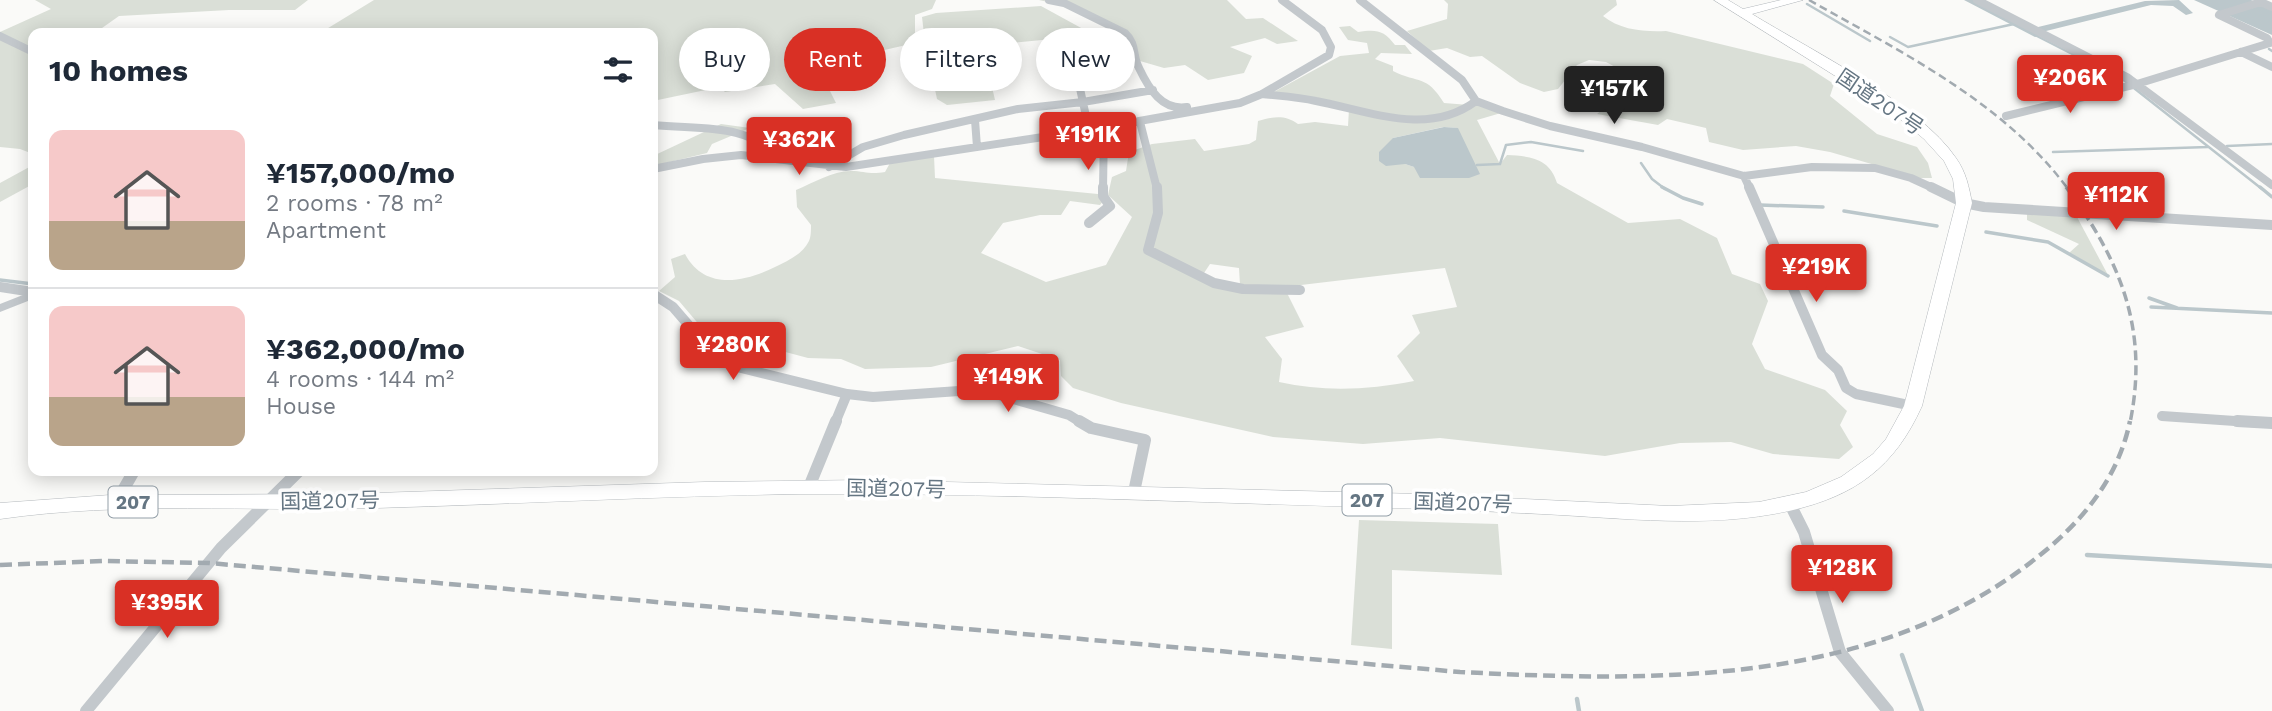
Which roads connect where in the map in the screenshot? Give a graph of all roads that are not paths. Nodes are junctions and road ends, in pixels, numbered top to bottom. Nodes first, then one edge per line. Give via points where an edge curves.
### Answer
1 (1049, 0) edge
2 (1282, 0) edge
3 (1360, 0) edge
4 (1720, 0) edge
5 (1797, 0) edge
6 (1977, 0) edge
7 (2272, 7) edge
8 (1741, 13) junction
9 (0, 36) edge
10 (28, 50) edge
11 (2241, 52) junction
12 (2272, 67) edge
13 (2133, 85) junction
14 (1153, 90) junction
15 (1081, 91) edge
16 (1262, 94) junction
17 (1252, 99) junction
18 (1476, 101) junction
19 (1083, 102) junction
20 (2006, 116) dead end
21 (975, 120) junction
22 (1140, 122) junction
23 (658, 125) edge
24 (1104, 128) junction
25 (1089, 130) junction
26 (977, 146) junction
27 (784, 159) junction
28 (829, 167) junction
29 (658, 168) edge
30 (1744, 176) junction
31 (2272, 186) edge
32 (1964, 203) junction
33 (1089, 223) dead end
34 (2272, 225) edge
35 (0, 287) edge
36 (1300, 290) dead end
37 (28, 293) edge
38 (28, 296) edge
39 (658, 297) edge
40 (0, 308) edge
41 (848, 394) junction
42 (1913, 406) junction
43 (2162, 416) dead end
44 (2272, 423) edge
45 (131, 476) edge
46 (294, 476) edge
47 (810, 487) junction
48 (122, 492) junction
49 (1134, 492) junction
50 (0, 501) edge
51 (266, 502) junction
52 (1790, 504) junction
53 (0, 511) edge
54 (86, 711) edge
55 (1888, 711) edge

1 - 14 street via 1125,33 1133,40 1138,67
2 - 16 street via 1322,30 1331,47 1329,55 1317,64
3 - 18 street via 1462,80
4 - 8 highway, 国道207号 / 207
5 - 8 highway
6 - 13 street
7 - 11 street via 2261,2 2219,15 2271,41
8 - 32 highway, 国道207号 / 207 via 1893,106 1929,136 1960,178
9 - 10 street
11 - 12 street
11 - 13 street
13 - 20 street
13 - 31 street
14 - 17 street via 1164,105 1175,109
14 - 19 street
15 - 19 street
16 - 17 street
16 - 18 street via 1320,101 1360,114 1435,120 1467,111
17 - 22 street
18 - 30 street via 1550,126
19 - 21 street via 1018,108
19 - 25 street
21 - 26 street
21 - 28 street via 881,141
22 - 24 street
22 - 36 street via 1159,208 1148,250 1214,283 1242,289
23 - 27 street via 748,133 772,145
24 - 25 street
24 - 33 street via 1103,196 1110,206
25 - 26 street
26 - 28 street
27 - 28 street
27 - 29 street via 727,155
30 - 32 street via 1812,167 1875,168 1911,177
30 - 42 street via 1822,355 1838,370 1846,388
32 - 34 street
32 - 42 highway, 国道207号 / 207
35 - 37 street
38 - 40 street
39 - 41 street via 673,307 718,358 733,366
41 - 47 street
41 - 49 street via 989,392 1069,415 1091,428 1145,440
42 - 52 highway, 国道207号 / 207 via 1888,453 1865,473
43 - 44 street
45 - 48 street
46 - 51 street
47 - 49 highway, 国道207号 / 207
47 - 51 highway, 国道207号 / 207
48 - 50 highway, 国道207号 / 207
48 - 51 highway, 国道207号 / 207
49 - 52 highway, 国道207号 / 207 via 1671,513 1738,512
51 - 53 highway, 国道207号 / 207 via 117,502
51 - 54 street via 221,548
52 - 55 street via 1804,532 1840,652

